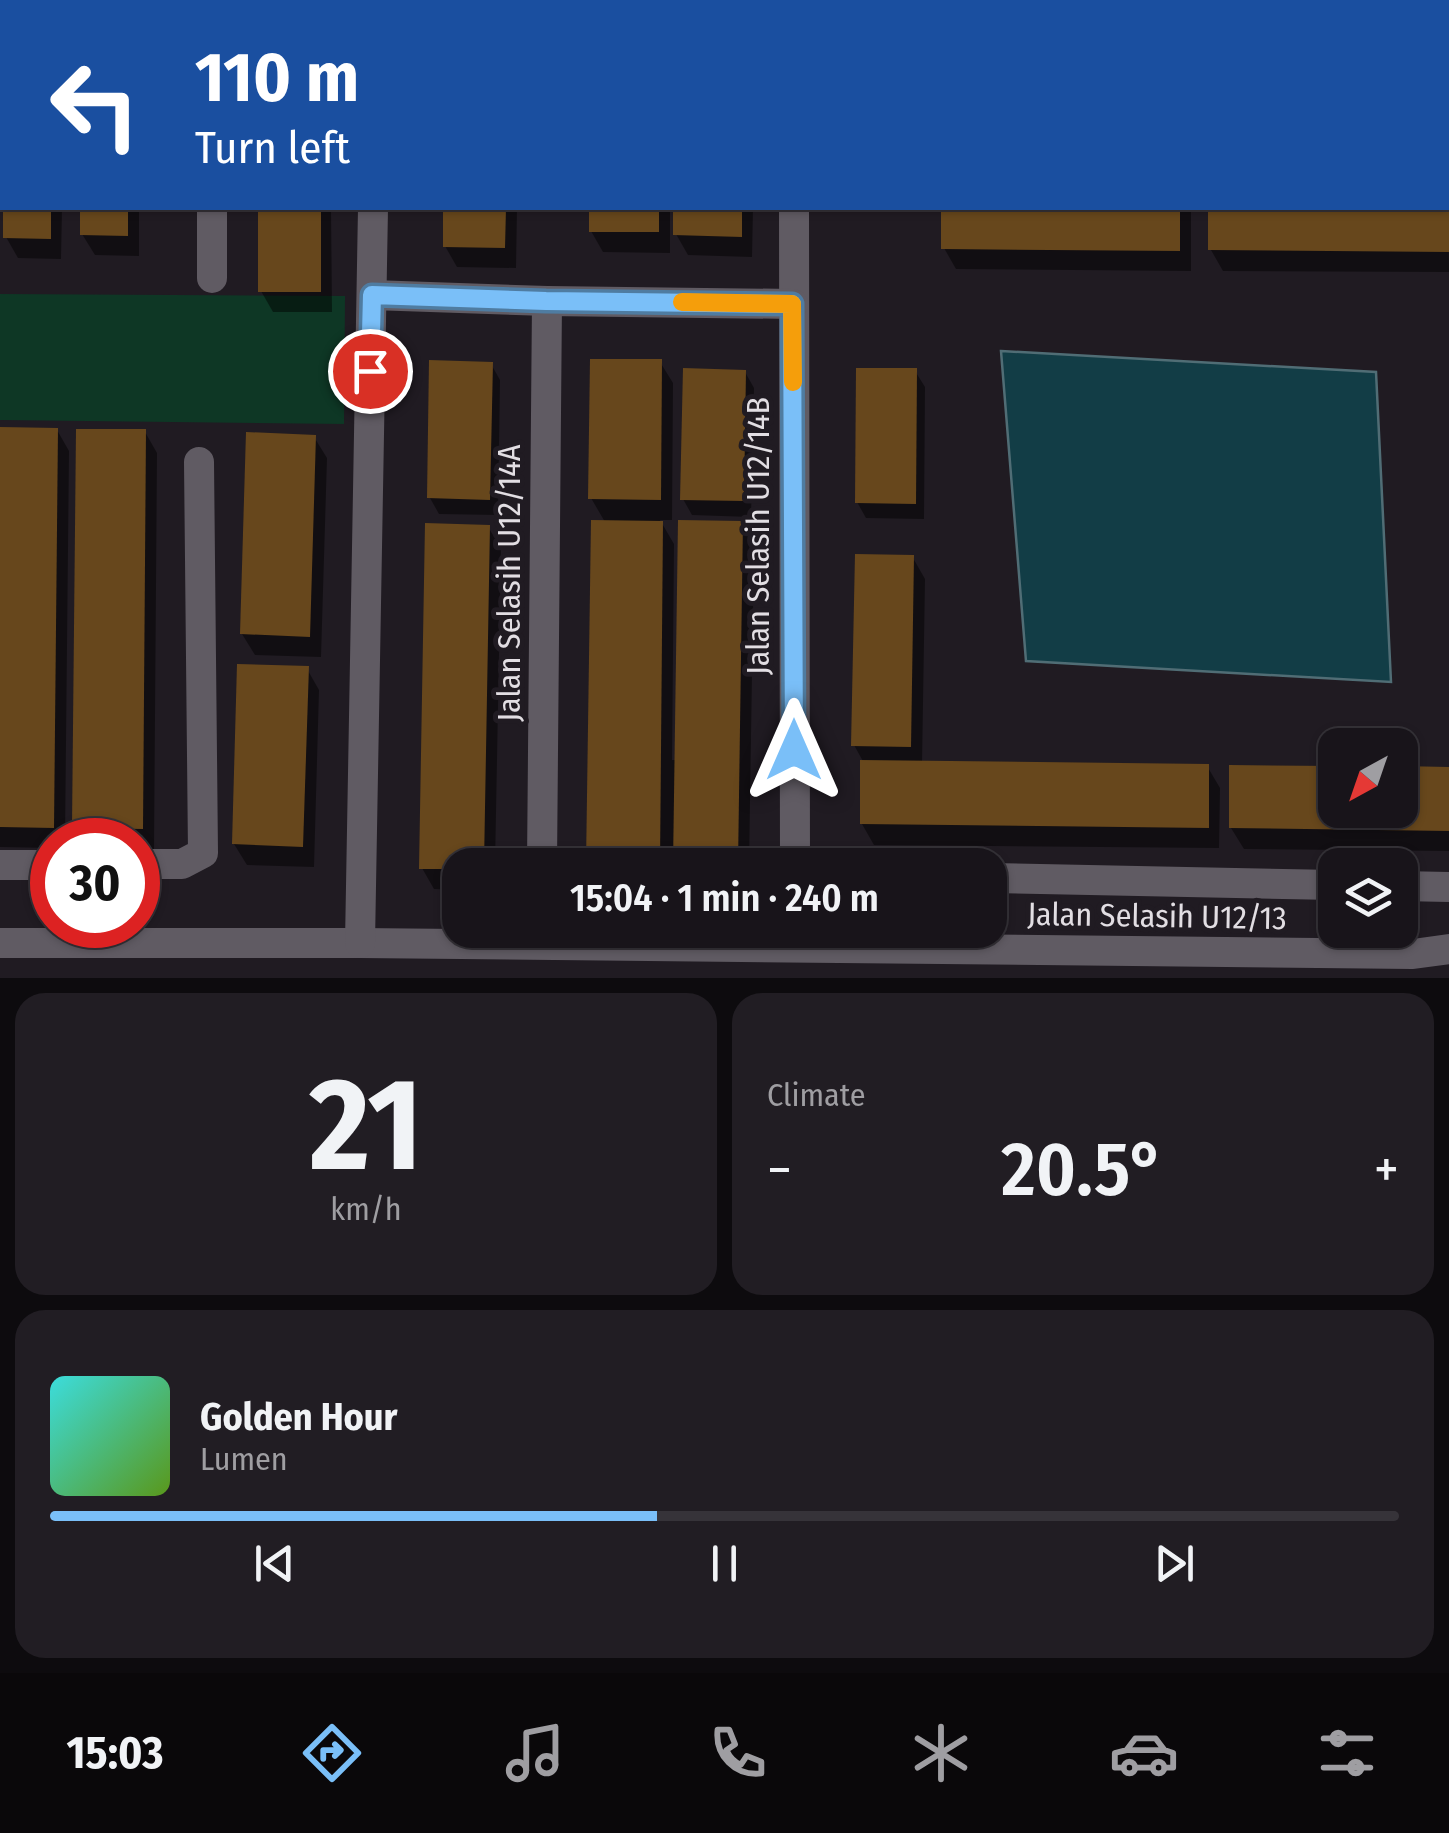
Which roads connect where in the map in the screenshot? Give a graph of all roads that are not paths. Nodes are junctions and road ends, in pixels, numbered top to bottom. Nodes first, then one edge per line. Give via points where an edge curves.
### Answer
1 (212, 210) edge
2 (372, 210) edge
3 (794, 210) edge
4 (212, 278) dead end
5 (372, 295) junction
6 (546, 301) junction
7 (792, 304) junction
8 (199, 462) dead end
9 (542, 848) edge
10 (795, 848) edge
11 (30, 864) edge
12 (160, 864) edge
13 (0, 865) edge
14 (1007, 878) edge
15 (1318, 885) edge
16 (1418, 887) edge
17 (1449, 888) edge
18 (442, 942) edge
19 (360, 943) junction
20 (0, 944) edge
21 (1007, 944) edge
22 (1449, 949) edge
23 (1413, 954) junction
24 (1449, 961) edge

1 - 4 street
2 - 5 street
3 - 7 street, Jalan Selasih U12/14B
5 - 6 street
5 - 19 street
6 - 7 street
6 - 9 street, Jalan Selasih U12/14A
7 - 10 street, Jalan Selasih U12/14B
8 - 12 street via 203,853 182,864
11 - 13 street
14 - 15 street
16 - 17 street
18 - 19 street, Jalan Selasih U12/13
19 - 20 street, Jalan Selasih U12/13
21 - 23 street, Jalan Selasih U12/13
22 - 23 street, Jalan Selasih U12/13
23 - 24 street, Jalan Selasih U12/13

